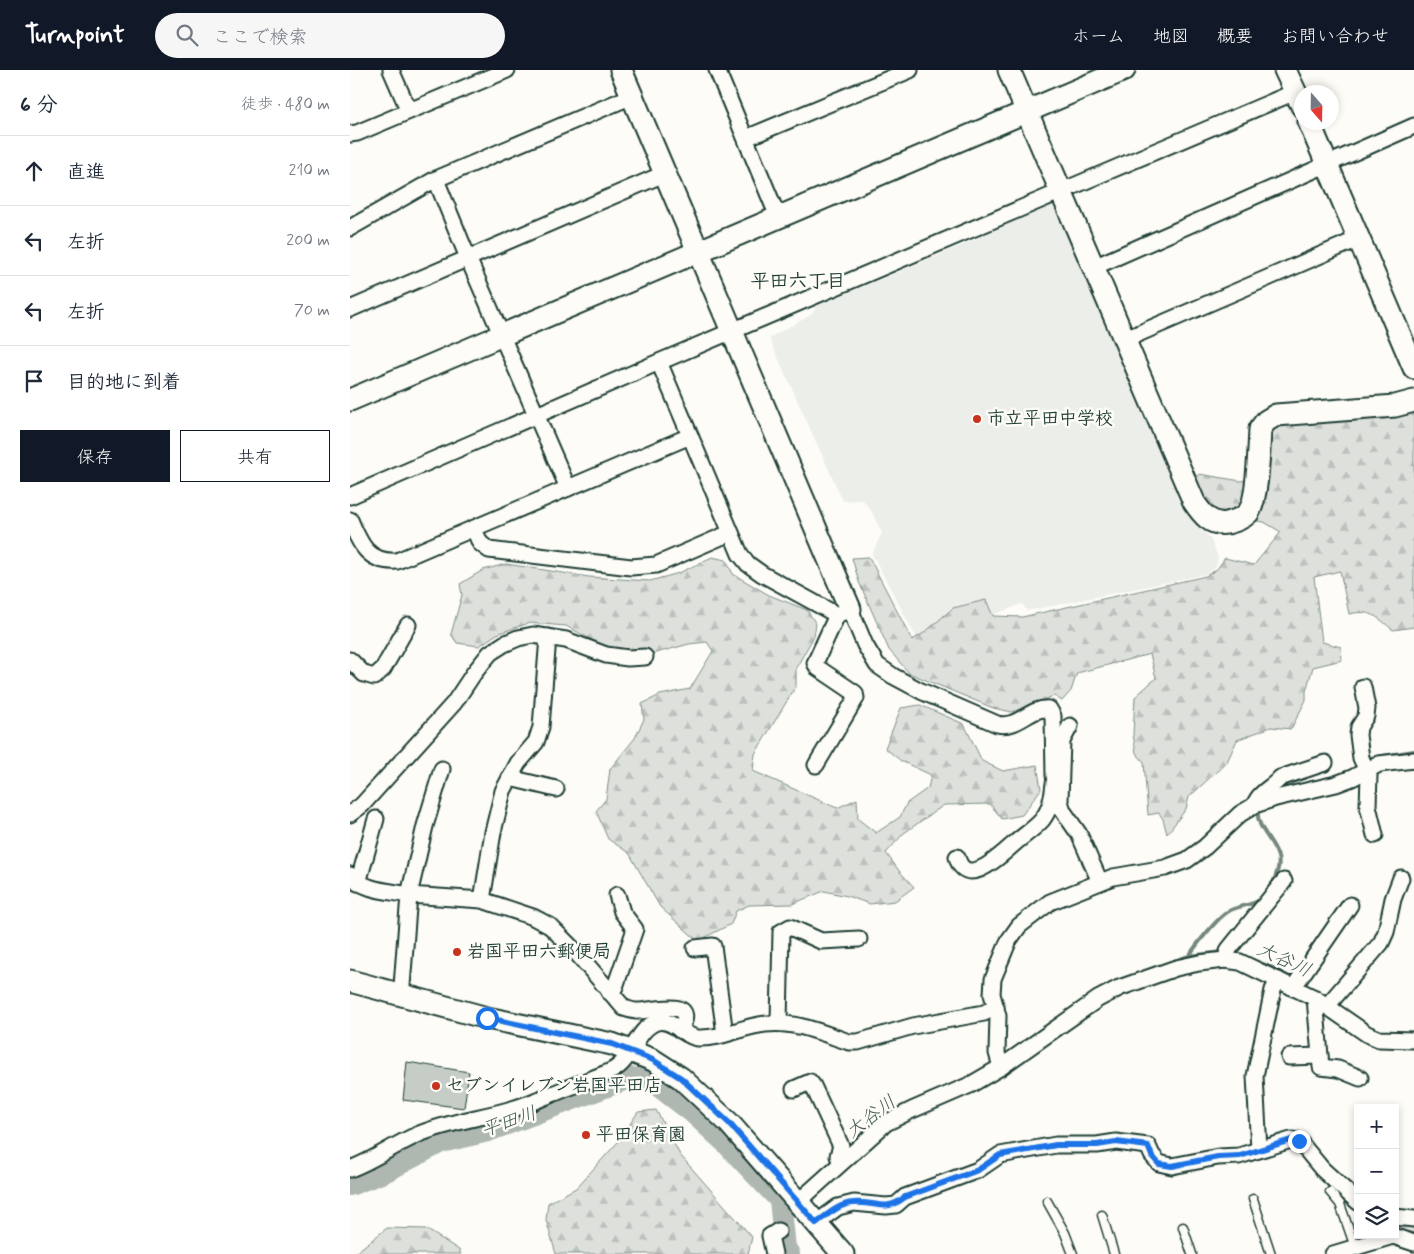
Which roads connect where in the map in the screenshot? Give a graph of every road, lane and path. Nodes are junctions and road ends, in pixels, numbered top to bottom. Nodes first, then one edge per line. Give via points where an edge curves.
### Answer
1 (391, 70) edge
2 (468, 70) edge
3 (507, 70) edge
4 (621, 70) edge
5 (717, 70) edge
6 (910, 70) edge
7 (1009, 70) edge
8 (1124, 70) edge
9 (1285, 70) edge
10 (474, 84) junction
11 (1294, 90) edge
12 (632, 96) junction
13 (1294, 101) edge
14 (409, 111) junction
15 (1027, 112) junction
16 (1414, 126) edge
17 (1313, 130) edge
18 (350, 134) edge
19 (746, 138) junction
20 (1328, 164) junction
21 (666, 173) junction
22 (434, 180) junction
23 (1062, 191) junction
24 (778, 217) junction
25 (350, 228) edge
26 (1358, 239) junction
27 (699, 251) junction
28 (468, 258) junction
29 (1094, 267) junction
30 (350, 309) edge
31 (732, 331) junction
32 (502, 335) junction
33 (1126, 339) junction
34 (658, 362) junction
35 (1414, 368) edge
36 (350, 400) edge
37 (1414, 401) edge
38 (536, 415) junction
39 (690, 436) junction
40 (568, 488) junction
41 (350, 496) edge
42 (350, 520) edge
43 (474, 529) junction
44 (730, 533) junction
45 (843, 612) junction
46 (408, 626) dead end
47 (548, 637) junction
48 (645, 657) dead end
49 (350, 660) edge
50 (1363, 687) dead end
51 (1070, 726) dead end
52 (1414, 760) edge
53 (1325, 763) dead end
54 (816, 765) dead end
55 (442, 769) dead end
56 (1367, 769) junction
57 (1057, 776) junction
58 (510, 778) junction
59 (556, 789) dead end
60 (1255, 805) junction
61 (350, 814) edge
62 (376, 819) dead end
63 (1375, 835) dead end
64 (957, 857) dead end
65 (1401, 878) dead end
66 (354, 879) edge
67 (1284, 881) dead end
68 (1100, 882) junction
69 (409, 895) junction
70 (617, 895) dead end
71 (482, 900) junction
72 (1350, 905) dead end
73 (859, 939) dead end
74 (695, 948) dead end
75 (1227, 955) junction
76 (1278, 980) junction
77 (350, 981) edge
78 (1296, 984) junction
79 (610, 992) junction
80 (399, 994) junction
81 (1327, 1001) junction
82 (996, 1007) junction
83 (779, 1022) junction
84 (680, 1030) junction
85 (724, 1034) junction
86 (1414, 1040) edge
87 (632, 1052) junction
88 (1320, 1056) junction
89 (1289, 1057) dead end
90 (1001, 1067) junction
91 (1360, 1078) dead end
92 (794, 1089) dead end
93 (1259, 1150) junction
94 (841, 1163) junction
95 (350, 1170) edge
96 (1330, 1192) dead end
97 (1354, 1198) edge
98 (1253, 1199) dead end
99 (1047, 1201) dead end
100 (798, 1202) junction
101 (1102, 1215) dead end
102 (1399, 1217) edge
103 (1414, 1219) edge
104 (816, 1223) junction
105 (1183, 1228) dead end
106 (778, 1231) dead end
107 (1414, 1242) edge
108 (1356, 1250) edge
109 (774, 1254) edge
110 (843, 1254) edge
111 (1073, 1254) edge
112 (1114, 1254) edge
113 (1192, 1254) edge
114 (1271, 1254) edge
115 (1334, 1254) edge

1 - 14 street
2 - 10 street
3 - 10 street
4 - 12 street
5 - 19 street
6 - 19 street
7 - 15 street
8 - 15 street
9 - 11 street
10 - 14 street
12 - 21 street
12 - 22 street
13 - 23 street
14 - 18 street via 358,134
15 - 23 street
15 - 24 street
16 - 20 street
17 - 20 street
19 - 24 street
20 - 26 street
20 - 29 street
21 - 27 street
21 - 28 street
22 - 25 street
22 - 28 street
23 - 29 street
23 - 31 street
24 - 27 street
26 - 33 street
26 - 35 street
27 - 31 street
27 - 32 street
28 - 30 street
28 - 32 street
29 - 33 street
31 - 34 street
31 - 45 street
32 - 36 street
32 - 38 street
33 - 37 street via 1194,502 1211,521 1224,524 1249,512 1254,499 1260,429 1266,421 1276,415 1395,406
34 - 38 street
34 - 39 street
38 - 40 street
38 - 41 street
39 - 40 street
39 - 44 street
40 - 43 street
42 - 43 street via 359,542 371,555 386,562 397,561
43 - 44 street via 480,543 489,550 631,567 656,565
44 - 45 street via 748,564
45 - 54 street via 816,663 856,698
45 - 57 street via 878,665 921,691 1005,726 1041,708 1049,709 1053,716
46 - 49 street via 383,669 374,677 364,674
47 - 48 street via 606,655
47 - 58 street via 541,727 536,742
47 - 61 street via 518,638 490,653 454,703 362,805
50 - 56 street via 1367,708 1358,735 1361,758
51 - 57 street via 1062,742
52 - 56 street via 1379,764
53 - 60 street via 1280,778 1256,800
55 - 69 street via 424,826
56 - 60 street via 1336,784
56 - 63 street via 1368,806
57 - 64 street via 1050,806 1042,820 993,862 972,871 959,865
57 - 68 street via 1063,811 1079,834
58 - 59 street
58 - 71 street via 503,791 493,832
60 - 68 street via 1187,860
62 - 66 street
65 - 81 street via 1382,943
66 - 69 street
67 - 75 street
68 - 82 street via 1050,902 1020,926 1009,940 993,979 992,994
69 - 71 street
69 - 80 street
70 - 79 street via 622,912 635,929 615,987
71 - 79 street via 533,916 550,926
72 - 78 street
73 - 83 street via 821,941 790,927 782,932
74 - 85 street via 713,946
75 - 76 street
75 - 90 street via 1119,988 1098,999
76 - 78 street
76 - 93 street via 1273,990 1255,1076
77 - 80 street
78 - 81 street
79 - 84 street via 624,1008 636,1011 671,1006 680,1008 685,1022
80 - 87 street via 487,1018 612,1044
81 - 86 street via 1366,1034
81 - 88 street
82 - 83 street via 984,1013 913,1026 858,1042
82 - 90 street via 997,1053
83 - 85 street
84 - 85 street via 697,1038
84 - 87 street via 659,1021 648,1026
87 - 95 street via 614,1070 513,1109 417,1135
87 - 100 street via 653,1060 704,1098
88 - 89 street
88 - 91 street via 1321,1067 1338,1069
90 - 94 street via 970,1085 886,1123
92 - 94 street via 810,1082 814,1086 841,1146 838,1156
93 - 97 street via 1291,1140 1299,1141 1322,1169
93 - 104 street via 1172,1166 1159,1164 1148,1146 1116,1142 1036,1148 1000,1155 978,1170 905,1197 896,1204 854,1203 838,1207
94 - 100 street
96 - 108 lane via 1340,1204
98 - 114 lane
99 - 111 lane
100 - 104 street
101 - 112 lane
102 - 103 street
104 - 110 street
105 - 113 lane
106 - 109 street via 770,1236
107 - 108 street via 1393,1236
108 - 115 street

